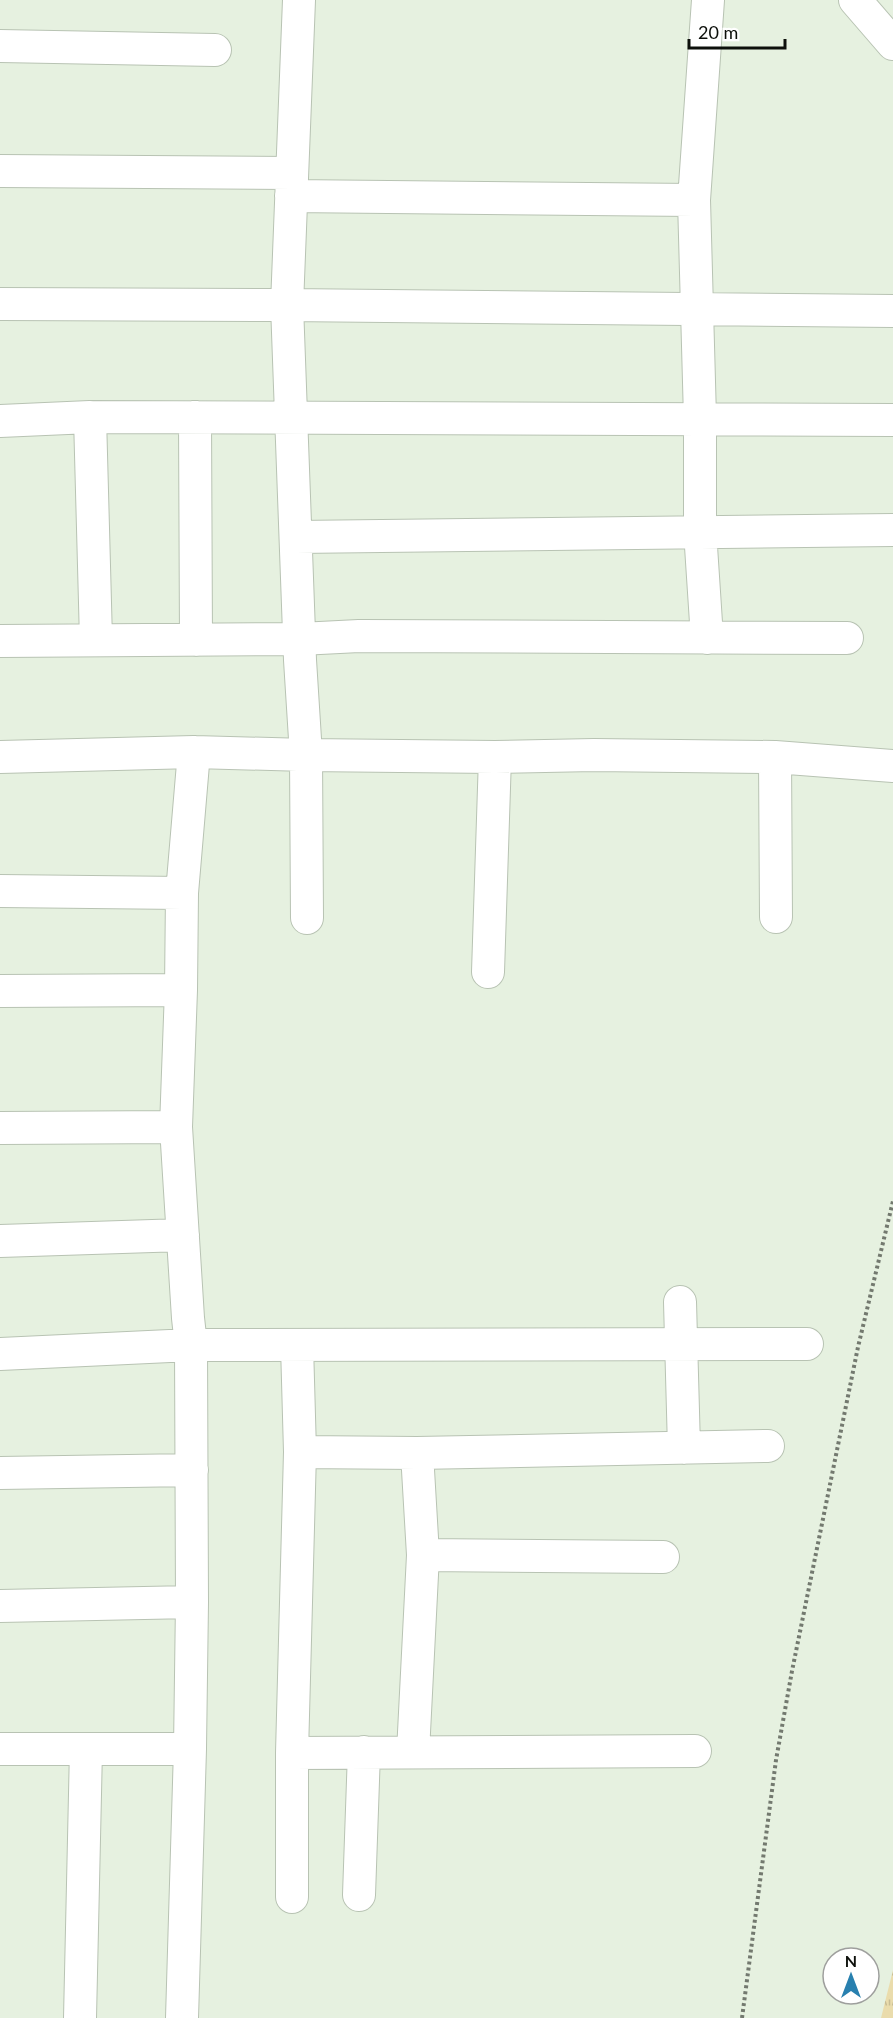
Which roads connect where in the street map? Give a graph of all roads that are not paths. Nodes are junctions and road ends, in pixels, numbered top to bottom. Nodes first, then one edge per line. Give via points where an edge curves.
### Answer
1 (298, 0) edge
2 (708, 0) edge
3 (855, 0) edge
4 (893, 44) edge
5 (0, 46) edge
6 (215, 50) dead end
7 (0, 171) edge
8 (291, 185) junction
9 (694, 200) junction
10 (0, 304) edge
11 (287, 304) junction
12 (698, 309) junction
13 (893, 311) edge
14 (90, 417) junction
15 (195, 417) junction
16 (291, 418) junction
17 (700, 418) junction
18 (893, 420) edge
19 (0, 422) edge
20 (893, 530) edge
21 (700, 531) junction
22 (296, 537) junction
23 (707, 638) junction
24 (847, 638) dead end
25 (300, 639) junction
26 (96, 640) junction
27 (196, 640) junction
28 (0, 642) edge
29 (194, 752) junction
30 (306, 755) junction
31 (0, 757) edge
32 (495, 757) junction
33 (775, 757) junction
34 (893, 766) edge
35 (0, 891) edge
36 (182, 893) junction
37 (776, 916) dead end
38 (307, 918) dead end
39 (488, 972) dead end
40 (181, 990) junction
41 (0, 991) edge
42 (176, 1127) junction
43 (0, 1128) edge
44 (183, 1235) junction
45 (0, 1241) edge
46 (680, 1302) dead end
47 (681, 1344) junction
48 (807, 1344) dead end
49 (191, 1345) junction
50 (297, 1345) junction
51 (0, 1354) edge
52 (768, 1446) dead end
53 (684, 1448) junction
54 (300, 1452) junction
55 (417, 1453) junction
56 (192, 1470) junction
57 (0, 1473) edge
58 (423, 1555) junction
59 (663, 1557) dead end
60 (192, 1602) junction
61 (0, 1606) edge
62 (0, 1749) edge
63 (86, 1749) junction
64 (190, 1749) junction
65 (695, 1751) dead end
66 (364, 1752) junction
67 (413, 1752) junction
68 (292, 1753) junction
69 (359, 1895) dead end
70 (292, 1897) dead end
71 (80, 2018) edge
72 (182, 2018) edge

1 - 8 street
2 - 9 street
3 - 4 street
5 - 6 street
7 - 8 street
8 - 9 street
8 - 11 street
9 - 12 street
10 - 11 street
11 - 12 street
11 - 16 street
12 - 13 street
12 - 17 street
14 - 15 street
14 - 19 street
14 - 26 street
15 - 16 street
15 - 27 street
16 - 17 street
16 - 22 street
17 - 18 street
17 - 21 street
20 - 21 street
21 - 22 street
21 - 23 street
22 - 25 street
23 - 24 street
23 - 25 street
25 - 27 street
25 - 30 street
26 - 27 street
26 - 28 street
29 - 30 street
29 - 31 street
29 - 36 street
30 - 32 street
30 - 38 street
32 - 33 street
32 - 39 street
33 - 34 street
33 - 37 street
35 - 36 street
36 - 40 street
40 - 41 street
40 - 42 street
42 - 43 street
42 - 44 street
44 - 45 street
44 - 49 street
46 - 47 street
47 - 48 street
47 - 50 street
47 - 53 street
49 - 50 street
49 - 51 street
49 - 56 street
50 - 54 street
52 - 53 street
53 - 55 street
54 - 55 street
54 - 68 street
55 - 58 street
56 - 57 street
56 - 60 street
58 - 59 street
58 - 67 street
60 - 61 street
60 - 64 street
62 - 63 street
63 - 64 street
63 - 71 street
64 - 72 street
65 - 67 street
66 - 67 street
66 - 68 street
66 - 69 street
68 - 70 street

